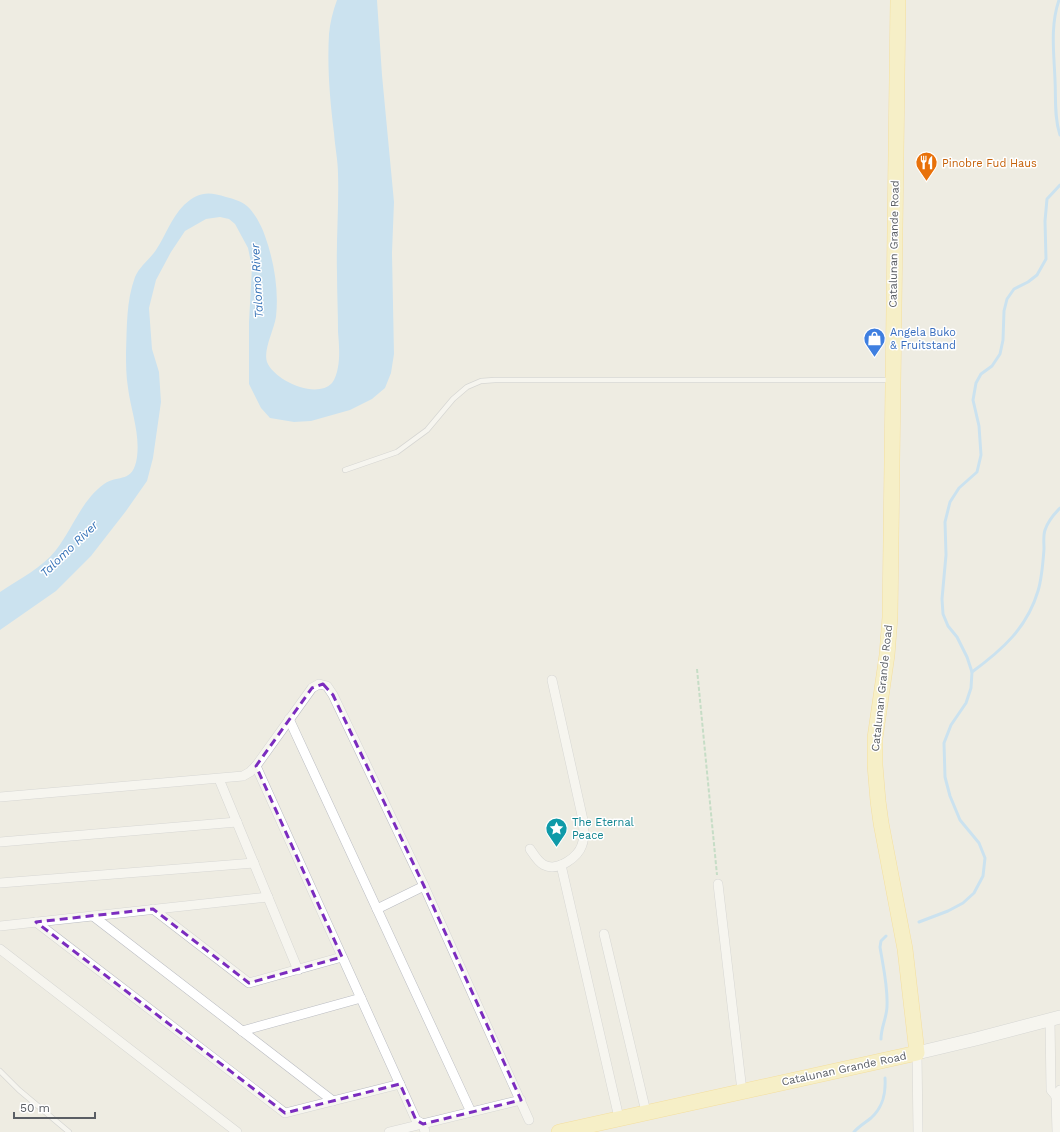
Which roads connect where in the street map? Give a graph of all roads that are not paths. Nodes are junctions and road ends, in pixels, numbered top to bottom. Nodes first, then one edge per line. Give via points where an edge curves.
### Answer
1 (898, 0) edge
2 (892, 380) junction
3 (345, 470) dead end
4 (552, 680) dead end
5 (289, 719) junction
6 (256, 766) junction
7 (219, 779) junction
8 (0, 797) edge
9 (237, 822) junction
10 (0, 842) edge
11 (530, 849) dead end
12 (254, 864) junction
13 (561, 865) junction
14 (0, 883) edge
15 (718, 884) road end
16 (424, 886) junction
17 (268, 897) junction
18 (377, 908) junction
19 (153, 909) junction
20 (93, 916) junction
21 (36, 922) junction
22 (0, 926) edge
23 (604, 934) dead end
24 (0, 949) edge
25 (342, 957) junction
26 (298, 970) junction
27 (361, 998) junction
28 (1055, 1019) edge
29 (242, 1031) junction
30 (917, 1053) junction
31 (0, 1071) edge
32 (400, 1084) junction
33 (742, 1091) junction
34 (1057, 1091) edge
35 (521, 1100) junction
36 (332, 1101) junction
37 (471, 1112) junction
38 (646, 1112) junction
39 (619, 1118) junction
40 (530, 1120) dead end
41 (419, 1127) edge
42 (69, 1132) edge
43 (237, 1132) edge
44 (389, 1132) edge
45 (559, 1132) edge
46 (918, 1132) edge
47 (1057, 1132) edge

1 - 2 main road, Catalunan Grande Road
2 - 3 lane via 481,381 467,387 427,430 397,452
2 - 30 main road, Catalunan Grande Road via 890,617 887,661 874,751 881,823 905,949
4 - 13 street via 584,830 582,846
5 - 6 street
5 - 16 street via 312,688 323,684 330,689
5 - 18 street
6 - 7 street via 243,776
6 - 25 street
7 - 8 street
7 - 9 street
9 - 10 street
9 - 12 street
11 - 13 street via 544,865
12 - 14 street
12 - 17 street
13 - 39 street
15 - 33 street
16 - 18 street
16 - 35 street
17 - 19 street
17 - 26 street
18 - 37 street
19 - 20 street
19 - 26 street via 249,984
20 - 21 street
20 - 29 street
21 - 22 street
21 - 36 street via 285,1113
23 - 38 street
24 - 43 street
25 - 26 street
25 - 27 street
27 - 29 street
27 - 32 street
28 - 30 main road
28 - 34 street
29 - 36 street
30 - 33 main road, Catalunan Grande Road
30 - 46 street
31 - 42 lane
32 - 36 street
32 - 41 street
33 - 38 main road, Catalunan Grande Road
34 - 47 street
35 - 37 street
35 - 40 street
37 - 41 street
38 - 39 main road, Catalunan Grande Road
39 - 45 main road, Catalunan Grande Road
41 - 44 street

